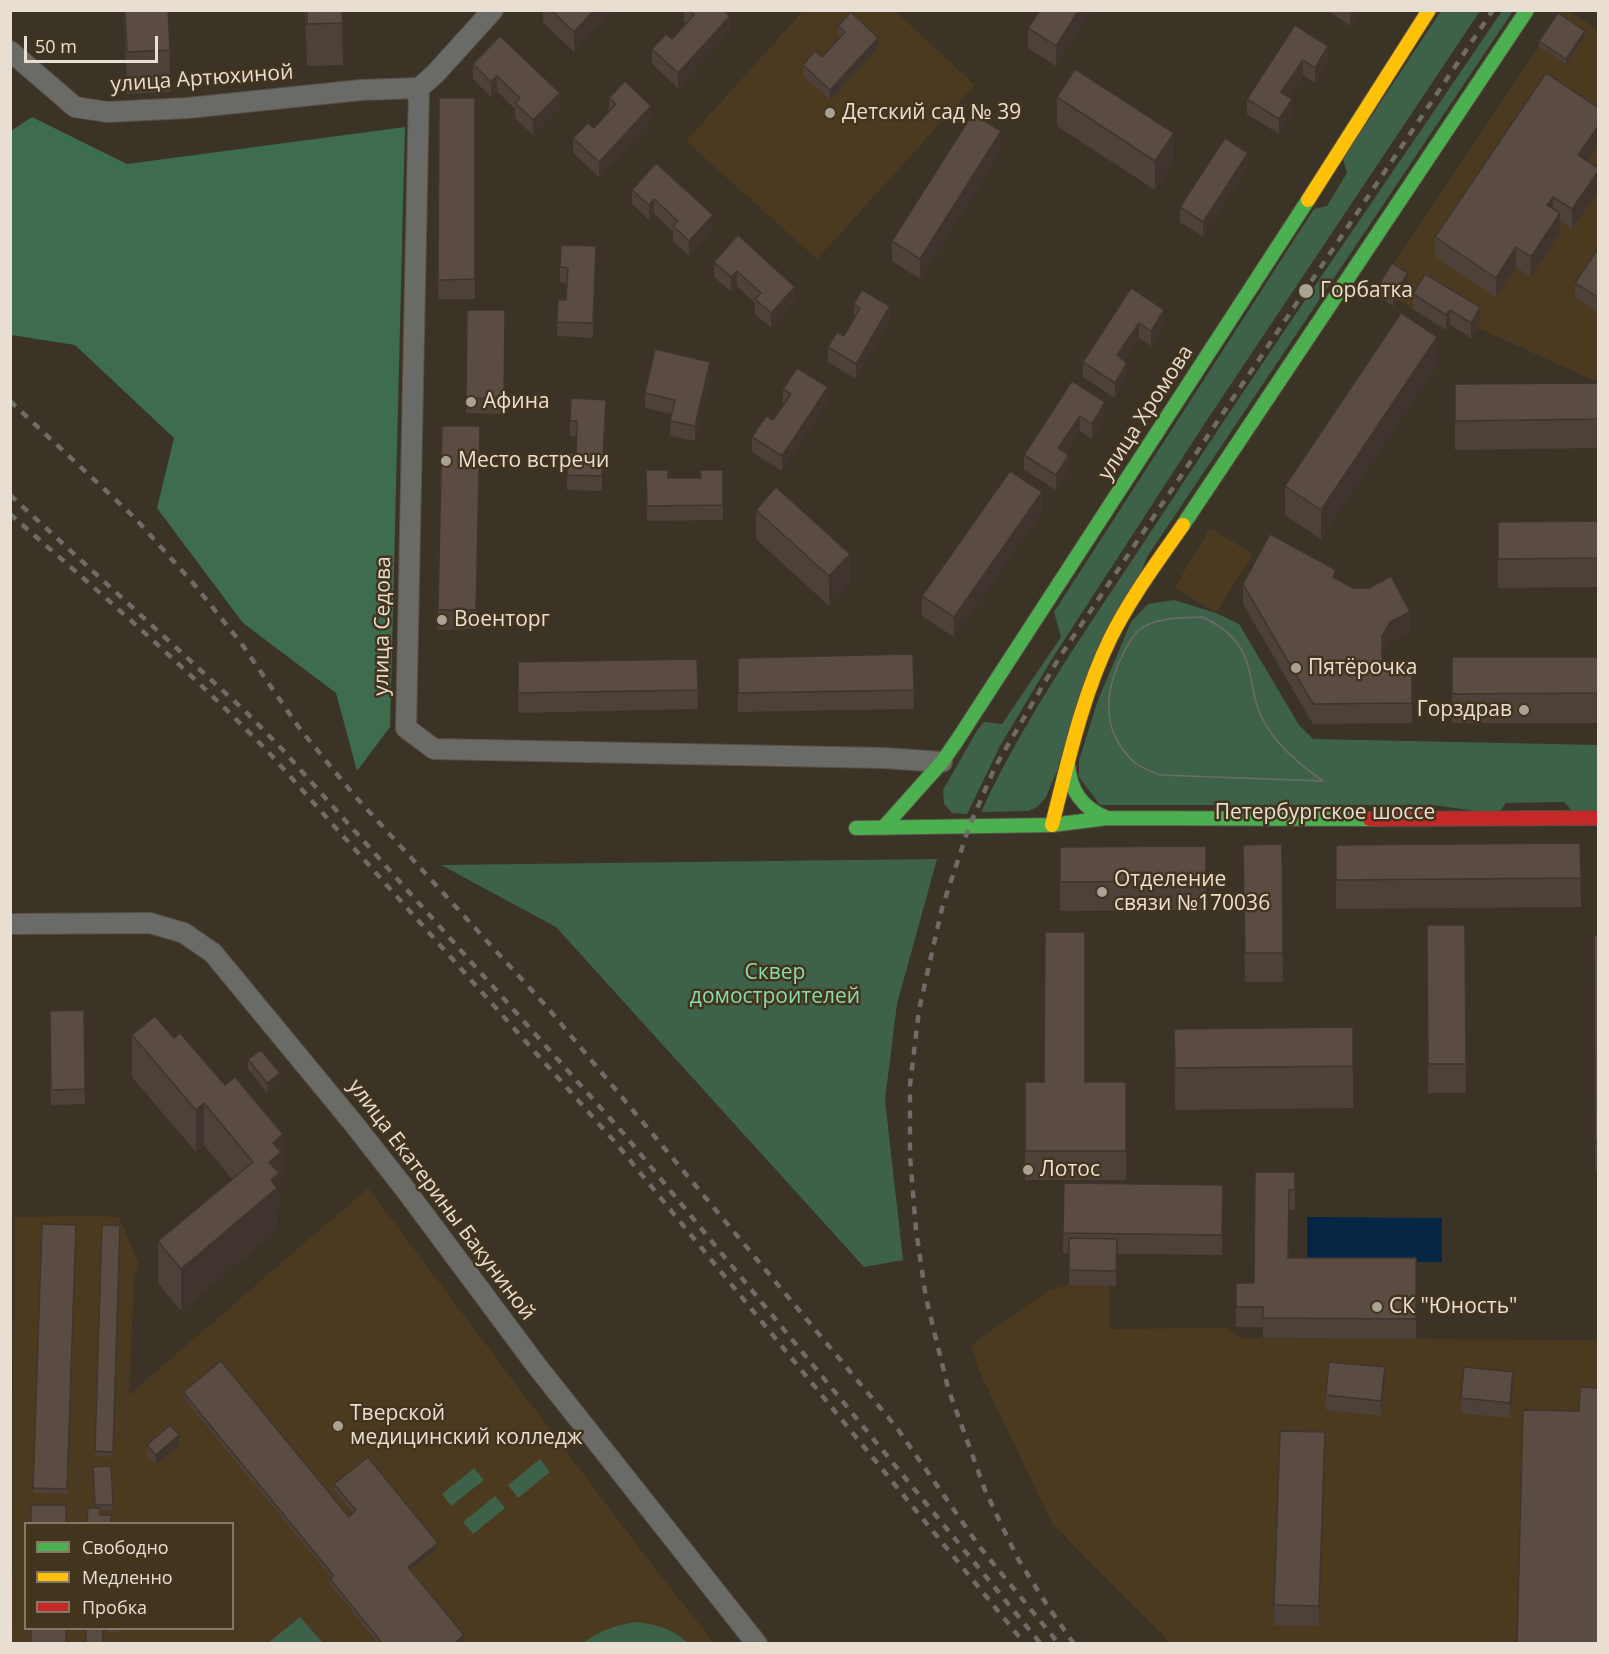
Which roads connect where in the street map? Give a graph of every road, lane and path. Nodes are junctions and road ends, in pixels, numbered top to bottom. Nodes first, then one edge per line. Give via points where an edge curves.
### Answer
1 (493, 10) edge
2 (1429, 10) edge
3 (1527, 10) edge
4 (10, 51) edge
5 (419, 88) junction
6 (1069, 760) junction
7 (942, 762) junction
8 (1107, 818) junction
9 (1599, 818) edge
10 (1052, 825) junction
11 (856, 828) dead end
12 (883, 828) junction
13 (1097, 833) dead end
14 (10, 924) edge
15 (757, 1644) edge

1 - 5 street
2 - 7 street, улица Хромова
3 - 6 street via 1123,614 1099,664
4 - 5 street, улица Артюхиной via 75,107 107,112
5 - 7 street, улица Седова via 405,728 434,749
6 - 8 street via 1069,779 1076,796 1088,809
6 - 10 street
7 - 12 street, улица Хромова
8 - 9 street, Петербургское шоссе via 1301,827
8 - 10 street, Петербургское шоссе
10 - 12 street, Петербургское шоссе
10 - 13 street, Петербургское шоссе
11 - 12 street, Петербургское шоссе
14 - 15 street, улица Екатерины Бакуниной via 150,923 184,933 213,953 384,1161 536,1365

